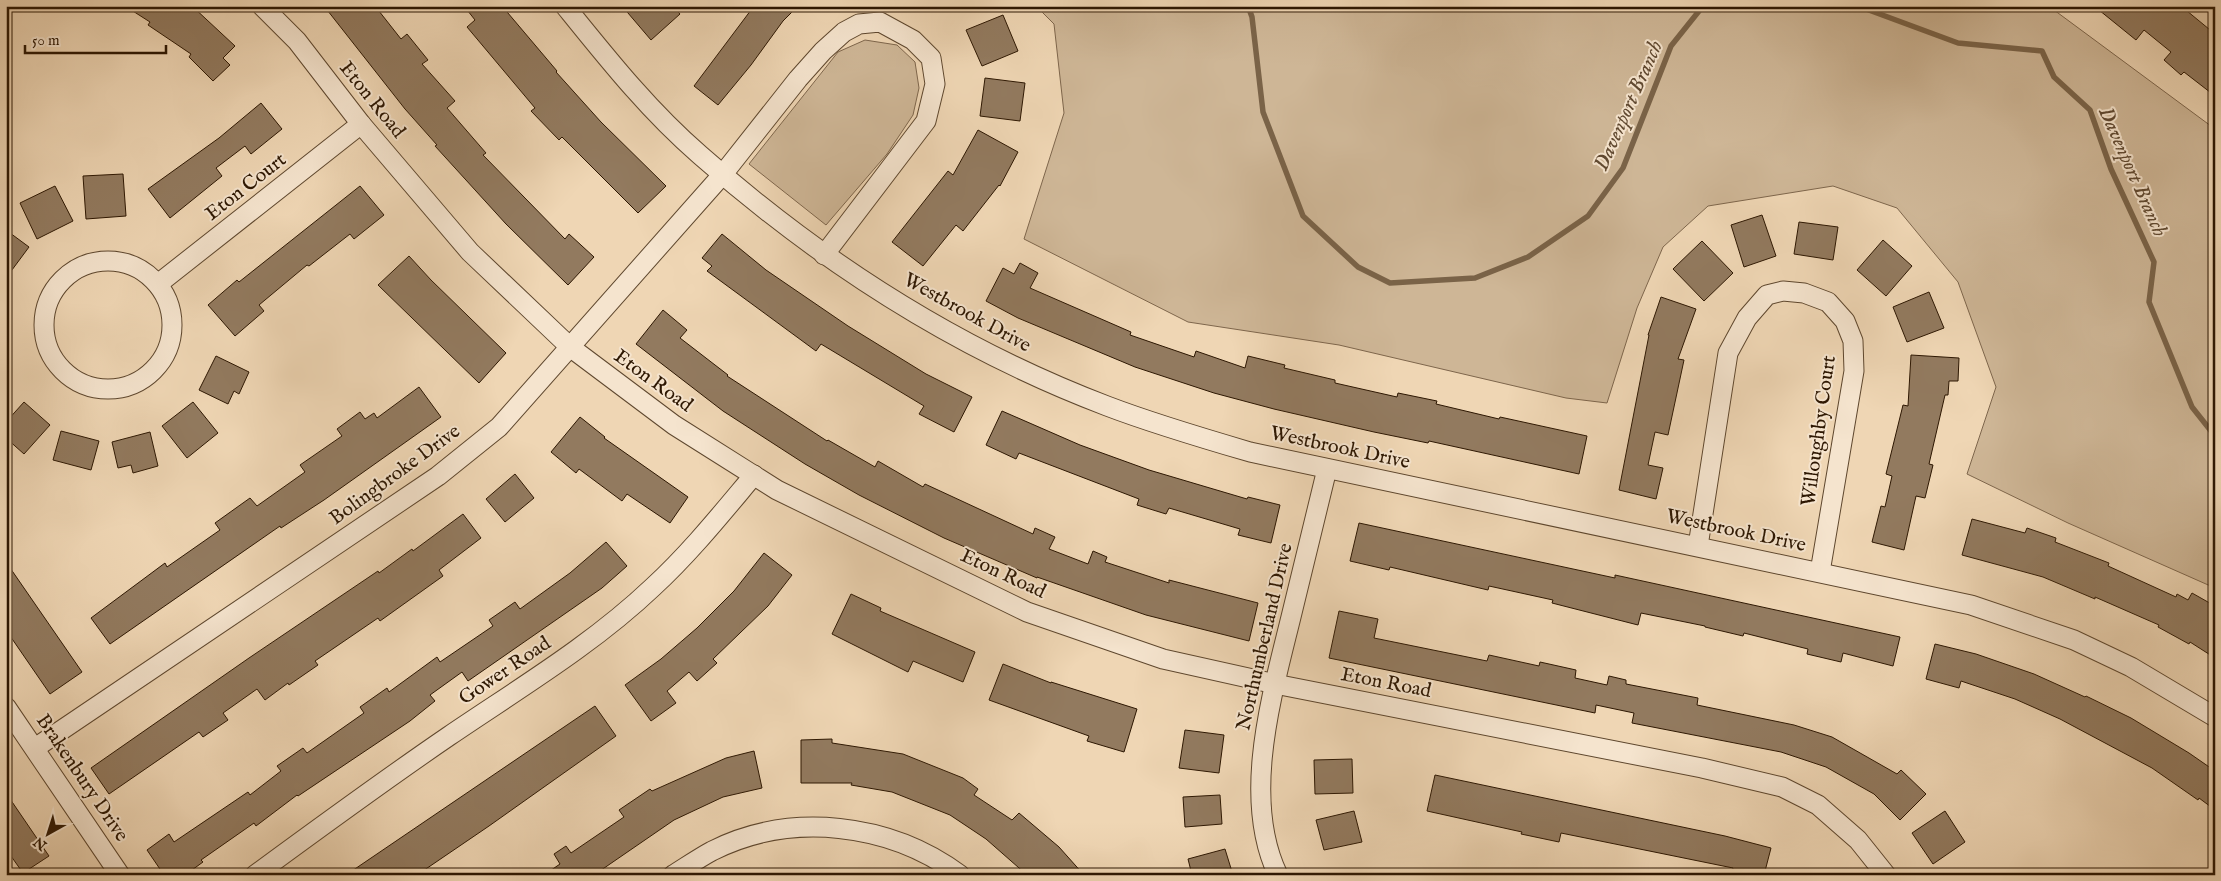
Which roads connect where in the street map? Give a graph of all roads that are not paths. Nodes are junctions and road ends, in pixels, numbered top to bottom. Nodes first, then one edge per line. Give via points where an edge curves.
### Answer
1 (262, 6) edge
2 (565, 6) edge
3 (361, 124) junction
4 (723, 174) junction
5 (824, 255) junction
6 (158, 284) junction
7 (570, 347) junction
8 (1327, 469) junction
9 (754, 475) junction
10 (1698, 546) junction
11 (1820, 572) junction
12 (1275, 684) junction
13 (6, 707) edge
14 (2215, 717) edge
15 (35, 748) junction
16 (120, 875) edge
17 (255, 875) edge
18 (673, 875) edge
19 (960, 875) edge
20 (1278, 875) edge
21 (1886, 875) edge

1 - 3 street, Eton Road via 297,41
2 - 4 street, Westbrook Drive via 623,78
3 - 6 street, Eton Court
3 - 7 street, Eton Road via 470,252
4 - 5 street, Westbrook Drive
4 - 5 street, Bolingbroke Drive via 798,79 844,32 859,24 880,22 913,40 931,58 935,84 926,121
4 - 7 street, Bolingbroke Drive
5 - 8 street, Westbrook Drive via 931,323 1010,364 1106,406 1183,433
6 - 6 street via 127,264 108,261 90,264 59,284 49,300 44,318 45,337 51,354 64,372 82,384 102,390 124,388 144,379 160,365 170,346 173,324 169,303
7 - 9 street, Eton Road via 674,425
7 - 15 street, Bolingbroke Drive via 499,427 438,476
8 - 10 street, Westbrook Drive
8 - 12 street, Northumberland Drive
9 - 12 street, Eton Road via 777,490 1027,612 1163,659
9 - 17 street, Gower Road via 690,550 618,618 378,783
10 - 11 street, Westbrook Drive
10 - 11 street, Willoughby Court via 1728,353 1747,318 1767,295 1783,291 1804,293 1828,302 1845,321 1853,340 1854,372
11 - 14 street, Westbrook Drive via 1971,605 2074,640 2131,667
12 - 20 street, Northumberland Drive via 1261,776 1262,812
12 - 21 street, Eton Road via 1702,768 1782,787 1818,805 1858,840
13 - 15 street, Brakenbury Drive
15 - 16 street, Brakenbury Drive
18 - 19 street via 713,850 746,838 809,827 843,828 914,846

